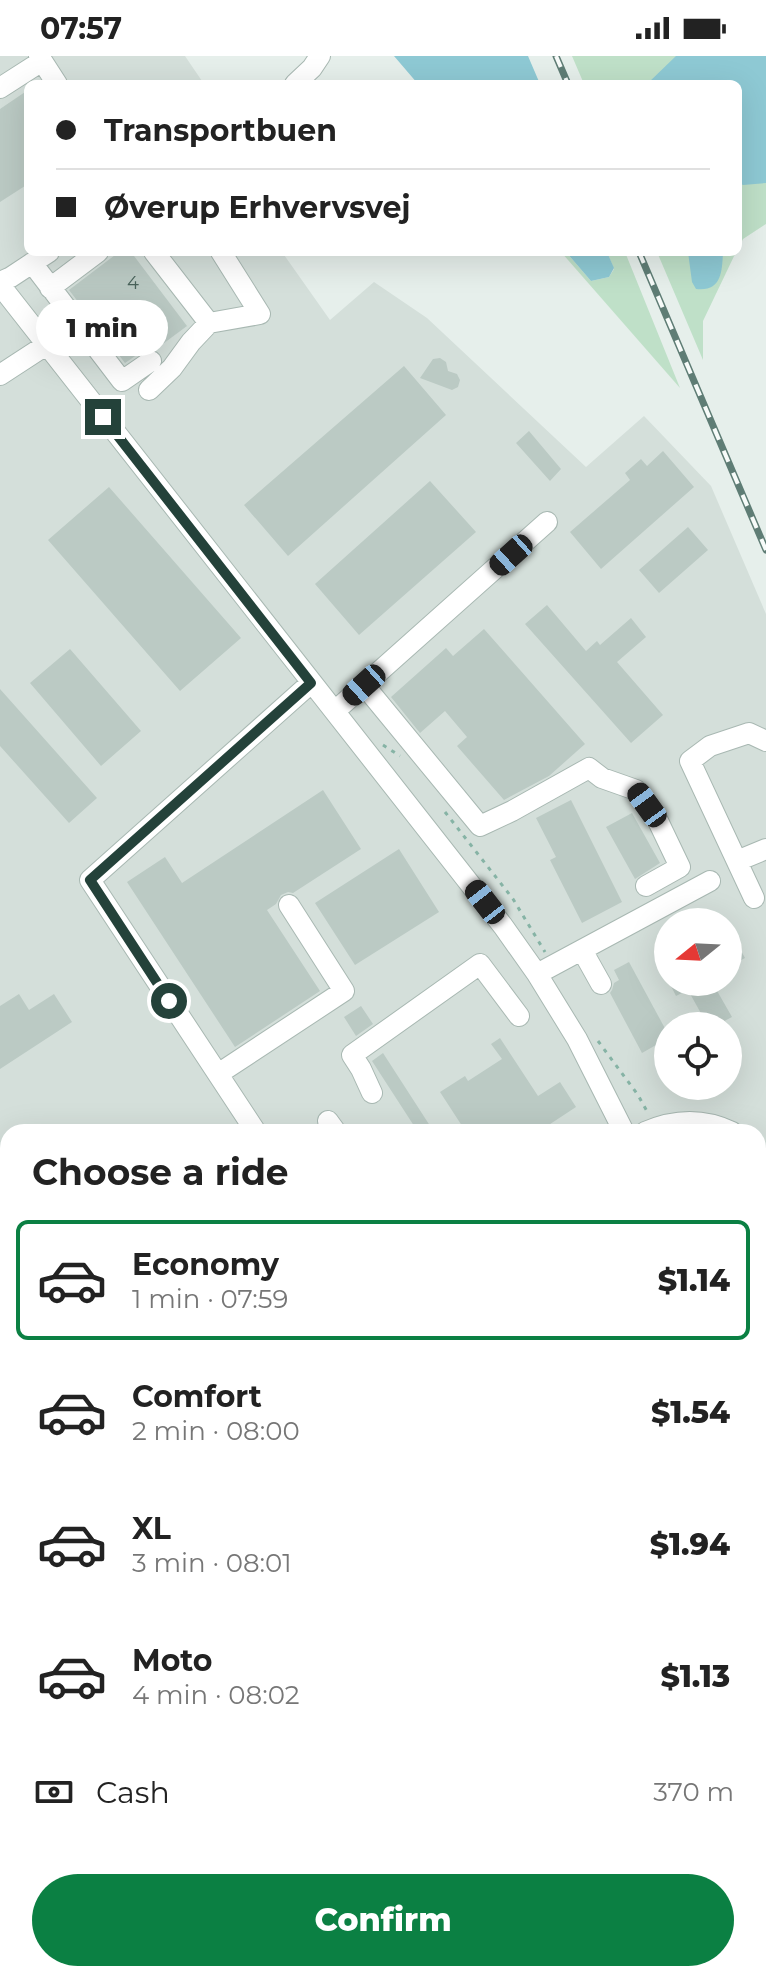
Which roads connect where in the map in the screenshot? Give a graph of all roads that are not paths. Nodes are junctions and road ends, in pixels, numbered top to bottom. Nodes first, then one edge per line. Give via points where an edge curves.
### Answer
1 (320, 56) edge
2 (41, 58) edge
3 (55, 80) edge
4 (299, 80) edge
5 (0, 88) edge
6 (93, 256) edge
7 (157, 256) edge
8 (224, 256) edge
9 (40, 258) edge
10 (0, 284) edge
11 (50, 288) junction
12 (209, 323) junction
13 (46, 345) junction
14 (151, 361) dead end
15 (0, 375) edge
16 (149, 390) dead end
17 (547, 522) dead end
18 (311, 683) junction
19 (364, 685) junction
20 (335, 711) junction
21 (766, 741) edge
22 (766, 849) edge
23 (737, 861) junction
24 (710, 881) dead end
25 (754, 898) dead end
26 (289, 905) dead end
27 (664, 906) junction
28 (582, 950) junction
29 (537, 974) junction
30 (601, 984) dead end
31 (519, 1016) dead end
32 (218, 1074) junction
33 (372, 1093) dead end
34 (251, 1124) edge
35 (620, 1124) edge
36 (672, 1124) edge
37 (712, 1124) edge

1 - 4 street
2 - 3 street
2 - 5 street
6 - 11 street
7 - 12 street
8 - 12 street via 260,314
9 - 10 street
9 - 11 street
10 - 13 street
11 - 14 street via 122,381
12 - 16 street
13 - 15 street
13 - 18 street
17 - 19 street
18 - 20 street
18 - 32 street via 90,880
19 - 20 street
19 - 27 street via 480,826 589,768 636,790 680,867 649,885
20 - 29 street
21 - 23 street via 749,733 710,746 690,761
22 - 23 street
23 - 25 street
24 - 27 street
26 - 32 street via 344,991
27 - 28 street
28 - 29 street
28 - 30 street
29 - 35 street
31 - 33 street via 480,964 352,1055
32 - 34 street
36 - 37 street

